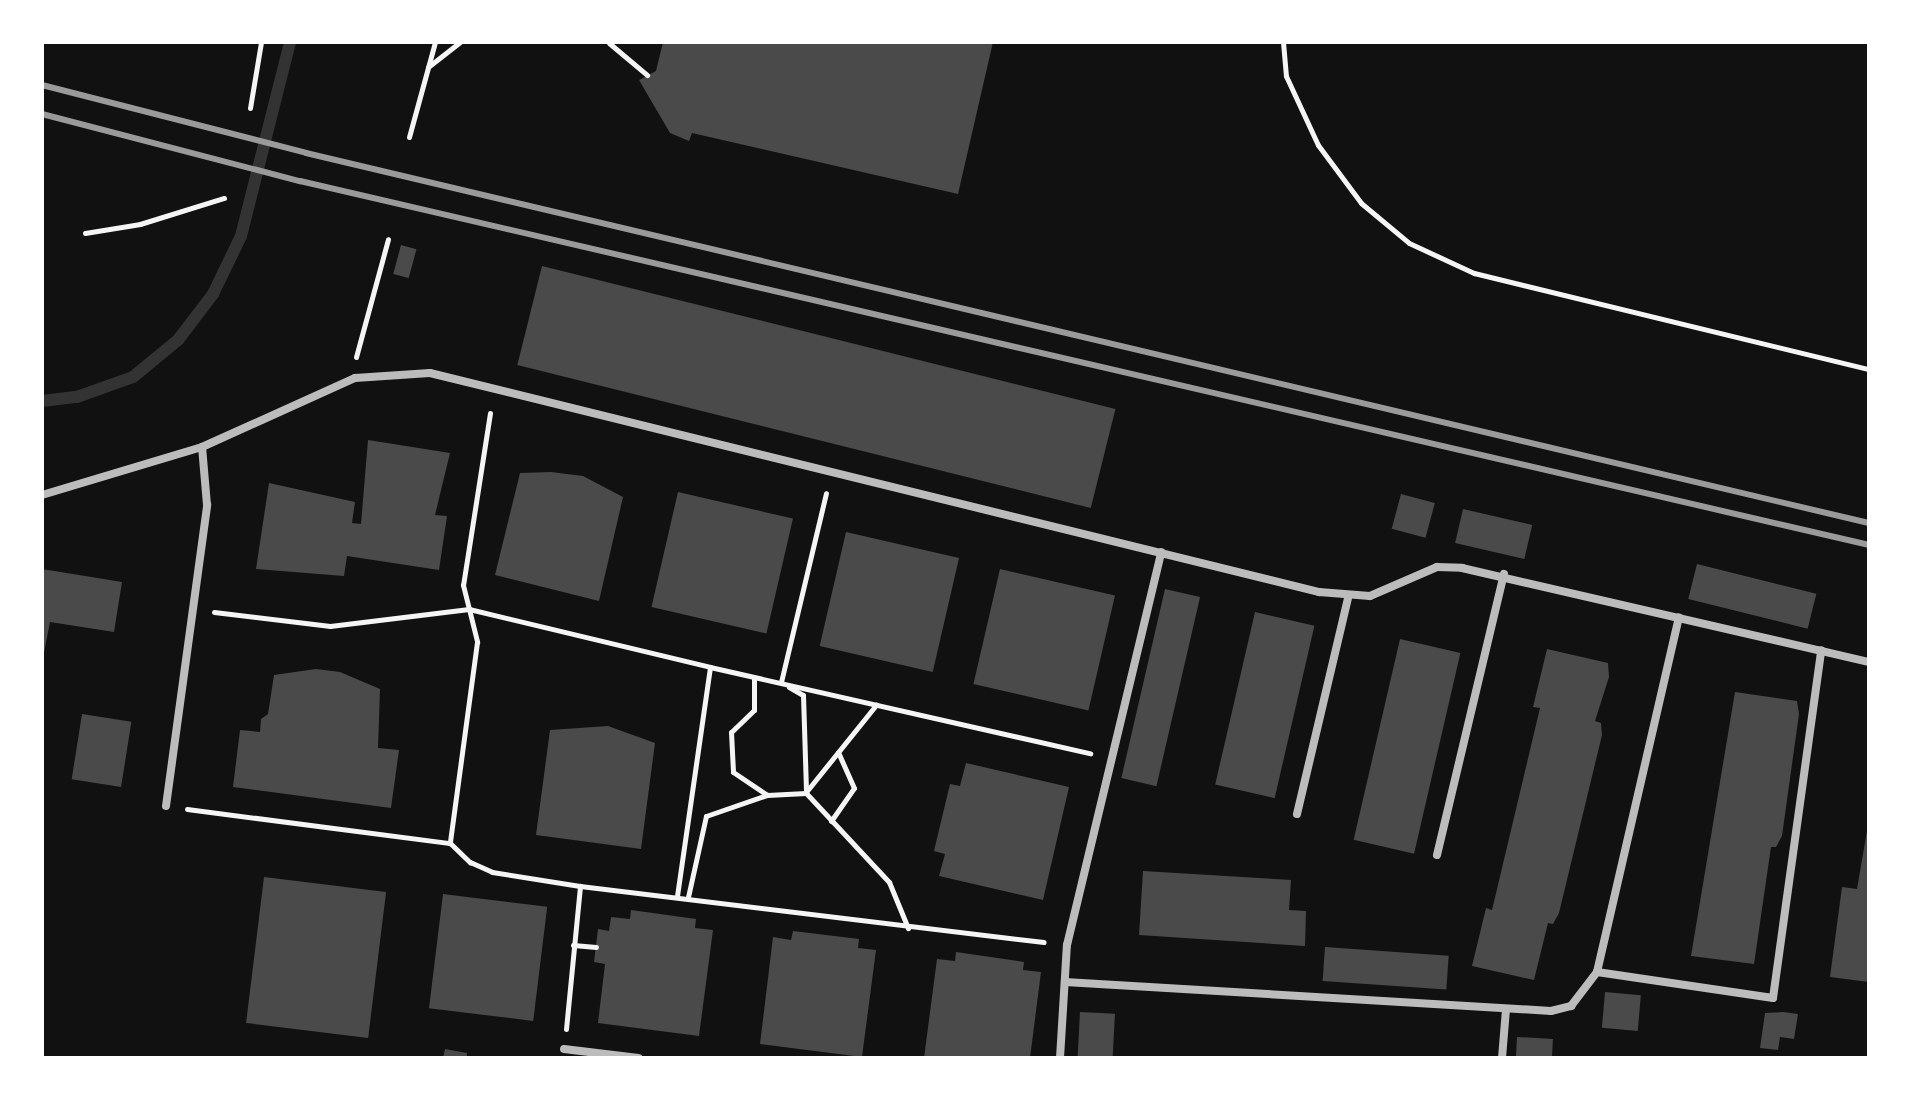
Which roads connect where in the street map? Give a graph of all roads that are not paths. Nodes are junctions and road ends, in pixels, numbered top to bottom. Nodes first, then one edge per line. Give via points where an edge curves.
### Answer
1 (202, 447) junction
2 (42, 495) edge
3 (1161, 552) junction
4 (1504, 574) junction
5 (1348, 598) junction
6 (1679, 617) junction
7 (1821, 650) junction
8 (1869, 662) edge
9 (166, 806) road end
10 (1297, 814) dead end
11 (1437, 855) dead end
12 (1597, 972) junction
13 (1065, 982) junction
14 (1506, 1009) junction
15 (564, 1049) road end
16 (638, 1058) edge
17 (1060, 1058) edge
18 (1502, 1058) edge

1 - 2 street
1 - 3 street via 355,378 430,373
1 - 9 street via 207,505
3 - 5 street
3 - 13 street via 1067,945
4 - 5 street via 1437,567 1389,591
4 - 6 street
4 - 11 street
5 - 10 street
6 - 7 street
6 - 12 street
7 - 8 street
7 - 12 street via 1773,998
12 - 14 street via 1571,1006 1551,1011
13 - 14 street
13 - 17 street
14 - 18 street
15 - 16 street

